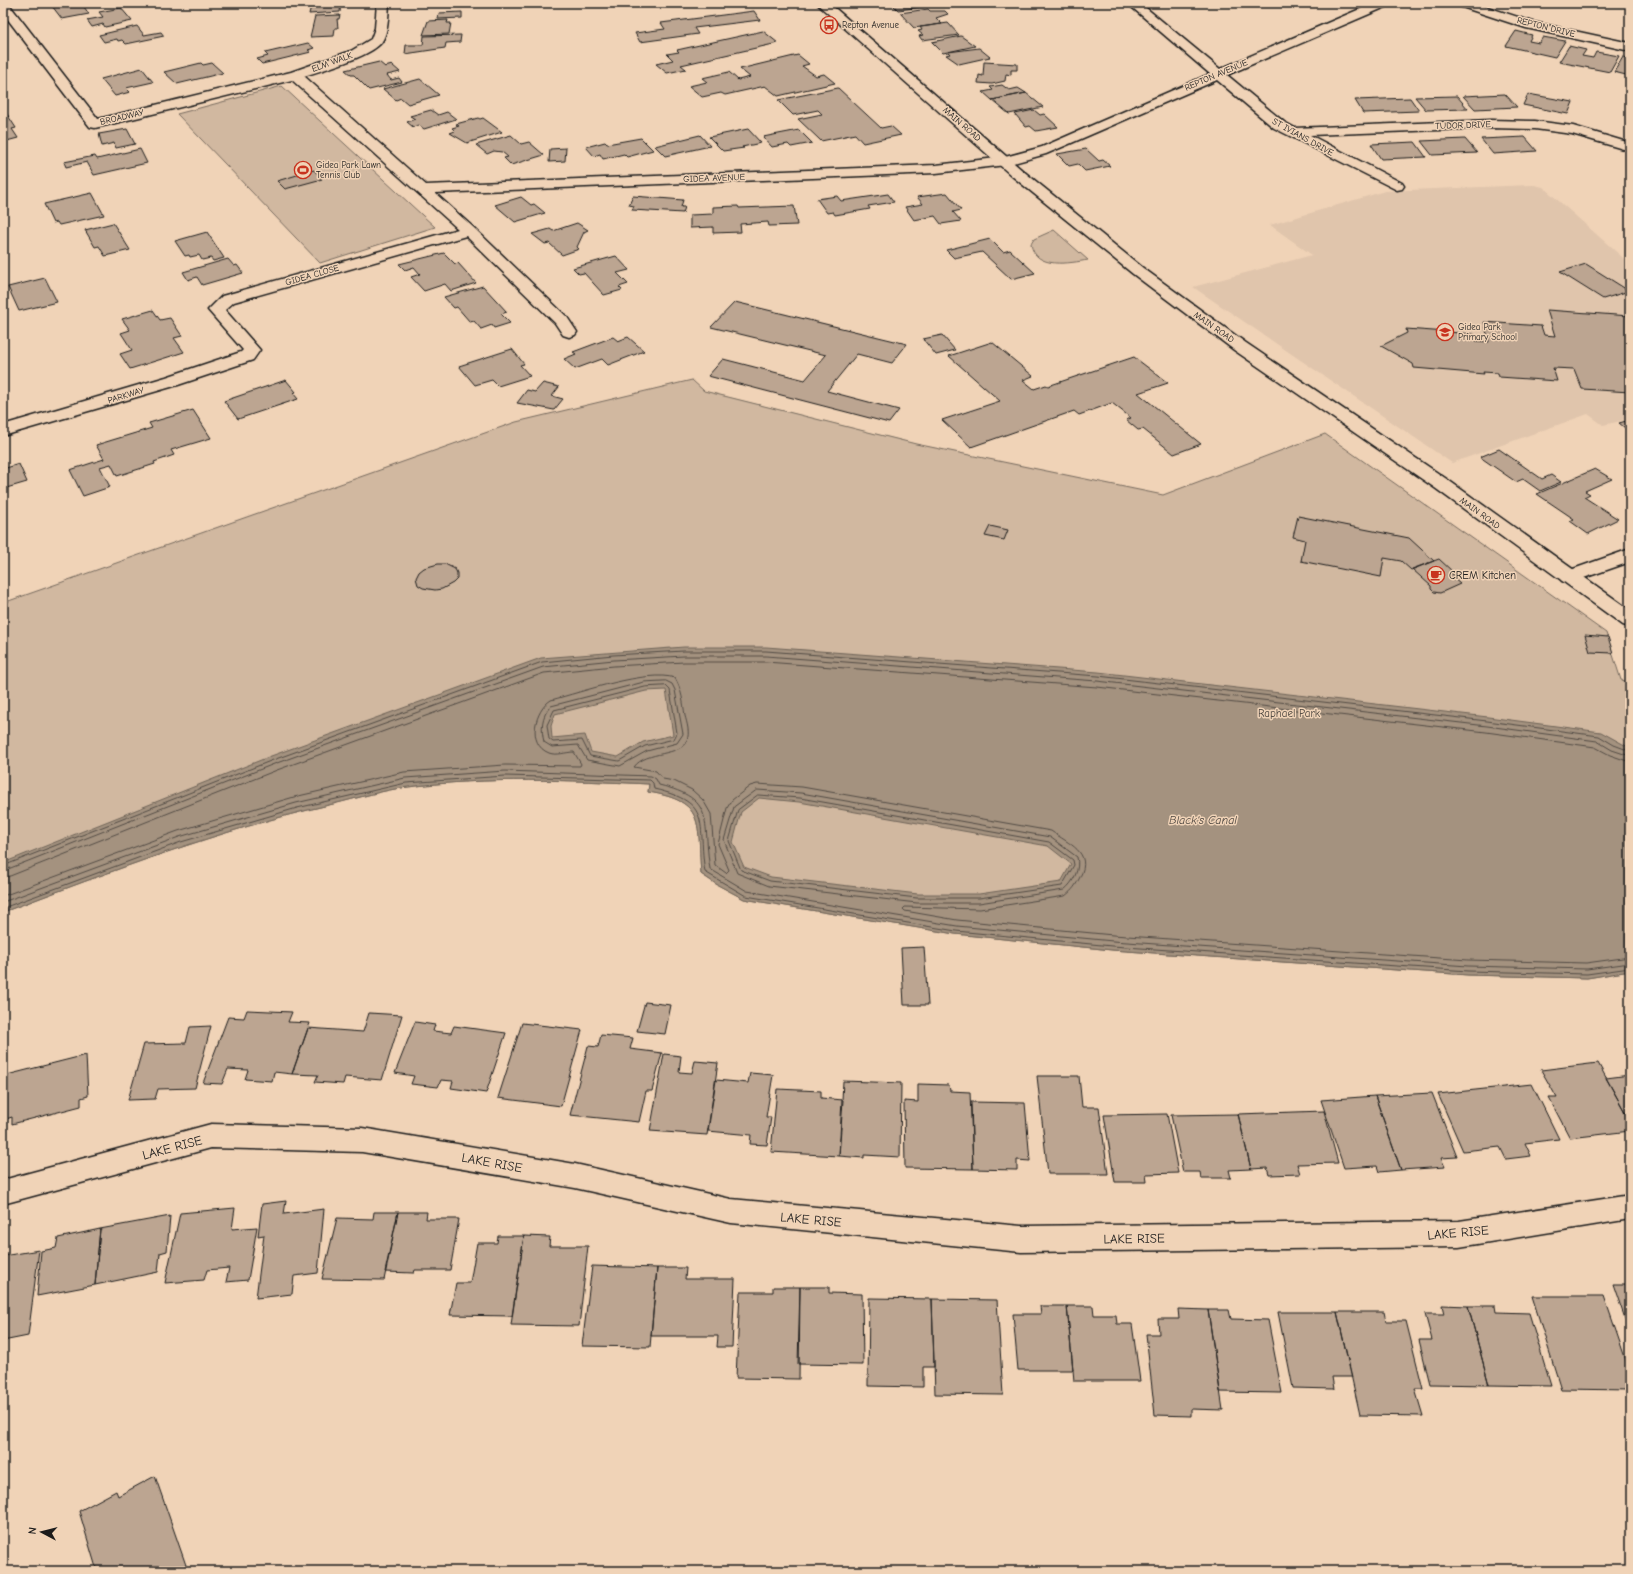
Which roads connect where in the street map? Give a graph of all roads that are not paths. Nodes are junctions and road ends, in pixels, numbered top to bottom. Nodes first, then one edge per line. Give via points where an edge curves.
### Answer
1 (383, 3) edge
2 (822, 3) edge
3 (1133, 3) edge
4 (1384, 3) edge
5 (1463, 3) edge
6 (3, 5) edge
7 (1630, 47) edge
8 (1218, 74) junction
9 (296, 75) junction
10 (1292, 132) junction
11 (1630, 147) edge
12 (1006, 161) junction
13 (1397, 186) dead end
14 (422, 189) junction
15 (469, 231) junction
16 (569, 332) dead end
17 (247, 356) joint
18 (3, 431) edge
19 (1630, 555) edge
20 (1569, 577) junction
21 (1630, 620) edge
22 (3, 1192) edge
23 (1630, 1207) edge

1 - 9 street, ELM WALK via 381,28 376,41 354,54
2 - 12 street, MAIN ROAD
3 - 8 street, ST IVIANS DRIVE
4 - 8 street, REPTON AVENUE
5 - 7 street, REPTON DRIVE via 1530,25
6 - 9 street, BROADWAY via 95,124
8 - 10 street, ST IVIANS DRIVE via 1262,112
8 - 12 street, REPTON AVENUE via 1045,150
9 - 14 street
10 - 11 street, TUDOR DRIVE via 1491,124 1535,125 1573,130
10 - 13 street, ST IVIANS DRIVE
12 - 14 street, GIDEA AVENUE via 936,169
12 - 20 street, MAIN ROAD via 1073,220 1184,306
14 - 15 street
15 - 16 street via 561,320
15 - 17 street, GIDEA CLOSE via 228,299 216,310 252,350
17 - 18 street, PARKWAY
19 - 20 street
20 - 21 street, MAIN ROAD
22 - 23 street, LAKE RISE via 211,1136 362,1140 575,1176 731,1211 1021,1239 1459,1234

